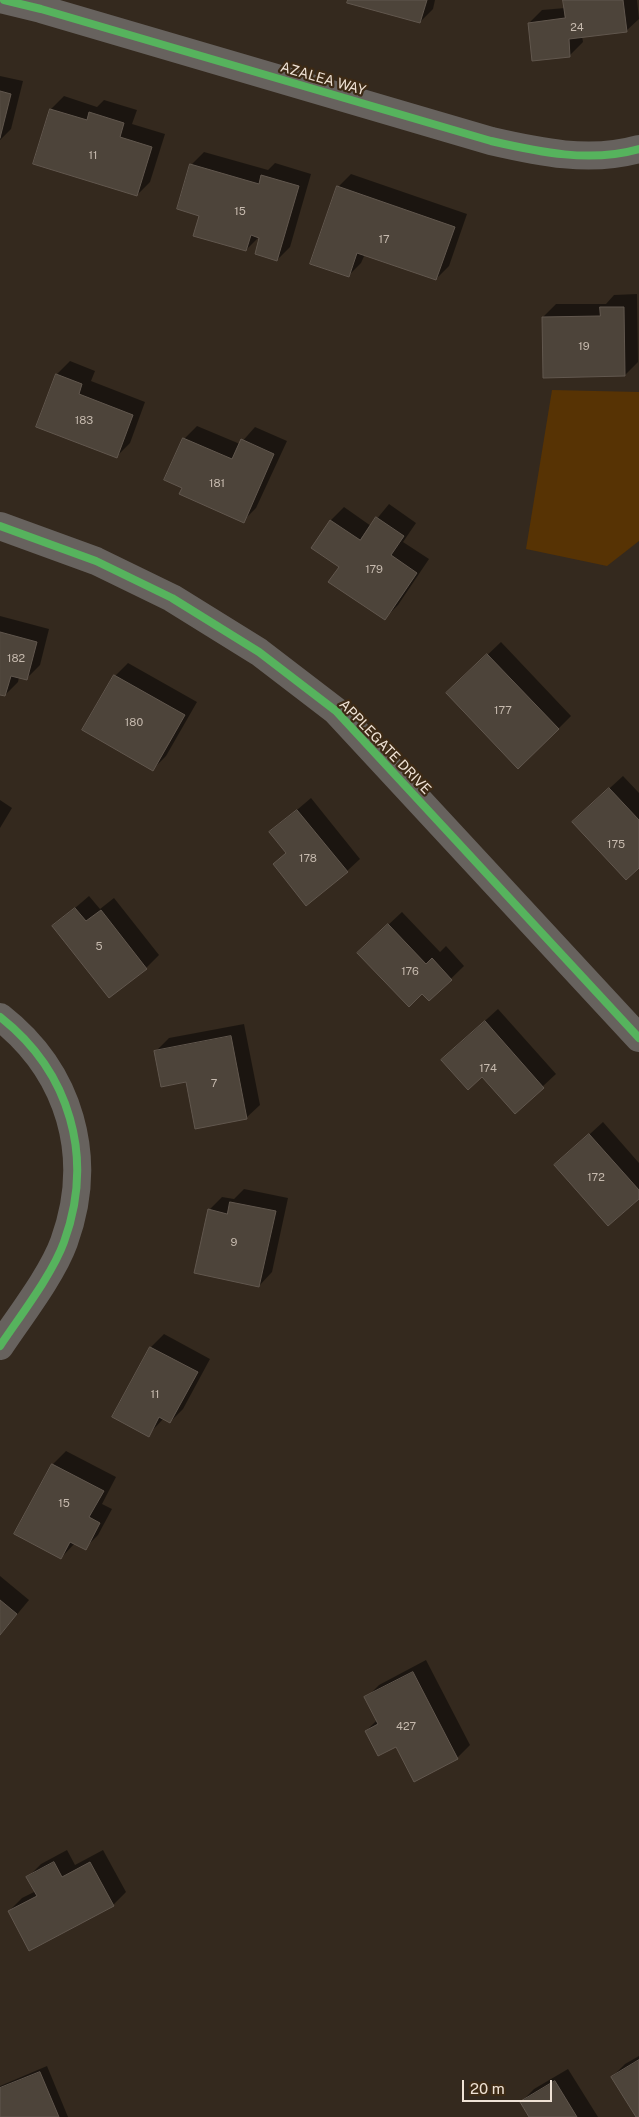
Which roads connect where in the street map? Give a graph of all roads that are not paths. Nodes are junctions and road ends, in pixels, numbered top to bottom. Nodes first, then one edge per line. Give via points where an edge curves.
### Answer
1 (4, 0) edge
2 (639, 149) edge
3 (0, 526) edge
4 (0, 1017) edge
5 (639, 1038) edge
6 (0, 1346) edge

1 - 2 street, AZALEA WAY via 491,141 547,153 594,155
3 - 5 street, APPLEGATE DRIVE via 96,561 172,598 259,652 336,711
4 - 6 street via 20,1032 44,1061 63,1096 74,1131 78,1171 74,1208 64,1243

